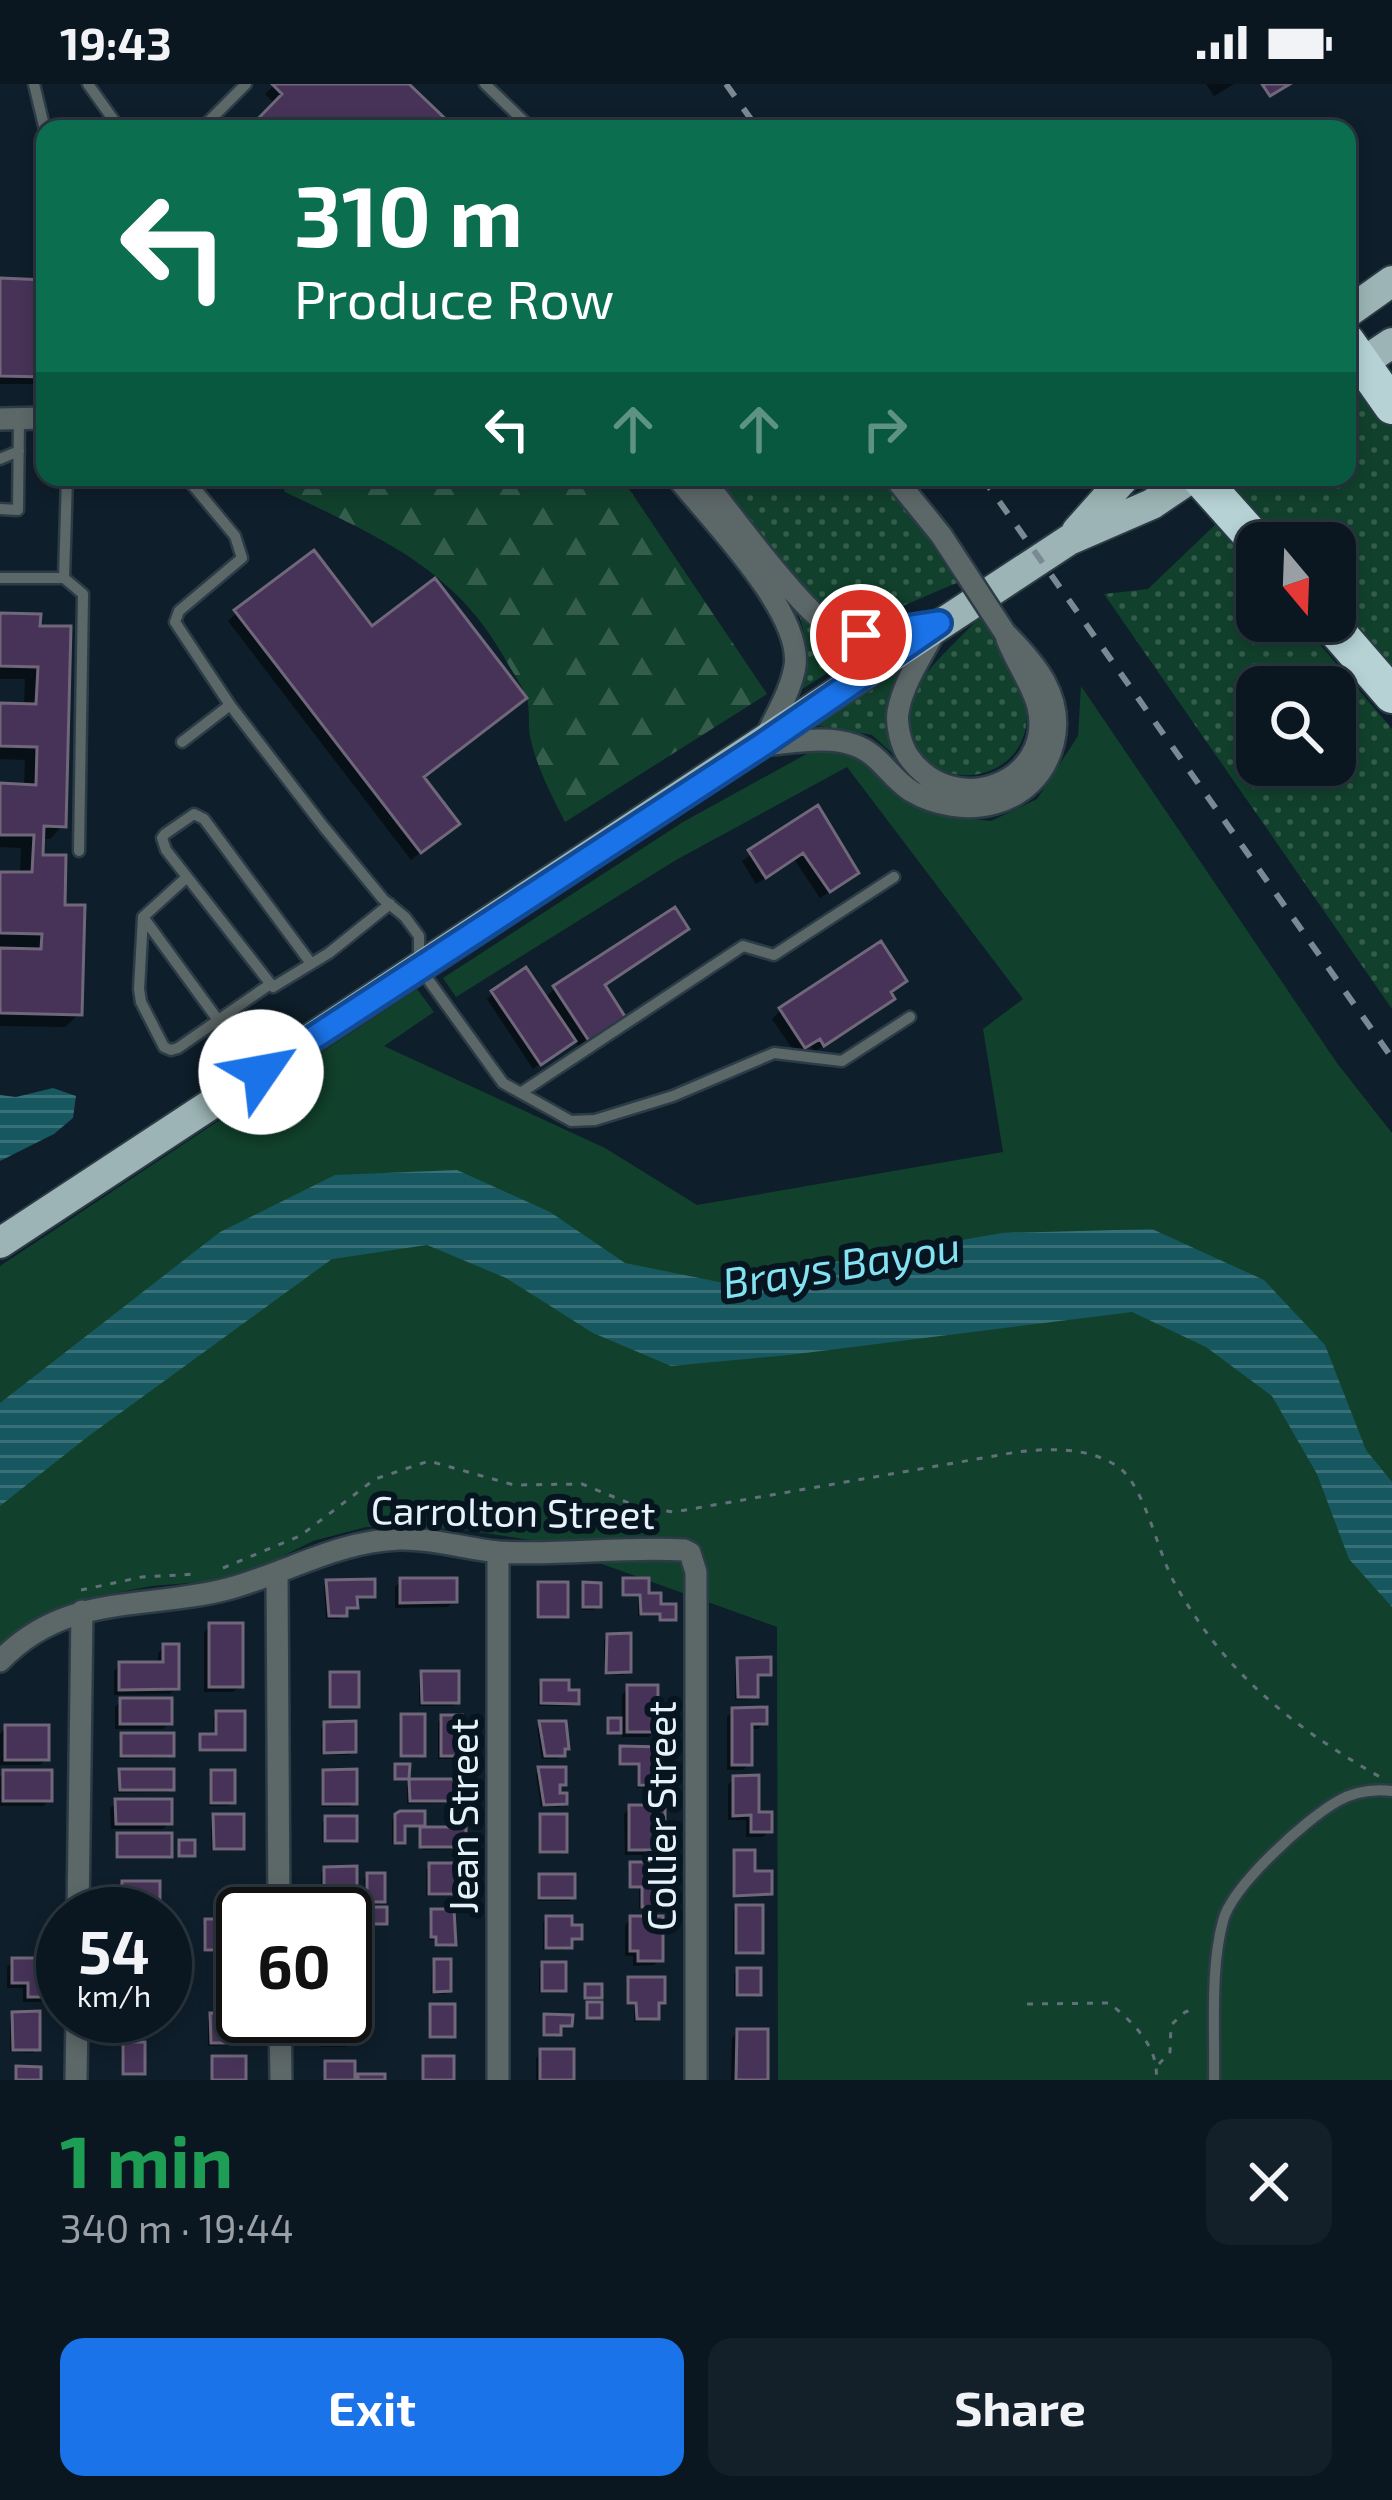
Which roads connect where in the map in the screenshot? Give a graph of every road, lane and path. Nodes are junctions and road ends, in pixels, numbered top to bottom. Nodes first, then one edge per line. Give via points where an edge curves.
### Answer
1 (34, 84) edge
2 (88, 84) edge
3 (247, 84) edge
4 (485, 84) edge
5 (43, 120) edge
6 (114, 120) edge
7 (210, 120) edge
8 (523, 120) edge
9 (1392, 280) edge
10 (1356, 306) edge
11 (1392, 343) edge
12 (1356, 357) edge
13 (1356, 364) edge
14 (1392, 406) edge
15 (10, 419) edge
16 (19, 451) junction
17 (0, 459) edge
18 (68, 486) edge
19 (193, 486) edge
20 (684, 486) edge
21 (709, 486) edge
22 (901, 486) edge
23 (1117, 486) edge
24 (1181, 486) edge
25 (1204, 486) edge
26 (0, 508) edge
27 (1238, 522) edge
28 (1069, 540) junction
29 (0, 578) edge
30 (64, 578) junction
31 (939, 623) junction
32 (1005, 633) junction
33 (1346, 642) edge
34 (1392, 695) edge
35 (230, 706) junction
36 (182, 742) dead end
37 (762, 745) junction
38 (79, 851) dead end
39 (187, 877) junction
40 (894, 877) dead end
41 (390, 904) junction
42 (143, 917) junction
43 (310, 962) junction
44 (419, 967) junction
45 (269, 985) junction
46 (910, 1017) dead end
47 (218, 1020) junction
48 (522, 1091) junction
49 (0, 1243) edge
50 (499, 1552) junction
51 (690, 1553) joint
52 (212, 1572) dead end
53 (201, 1574) dead end
54 (277, 1575) junction
55 (80, 1601) junction
56 (0, 1661) edge
57 (1392, 1787) edge
58 (78, 1887) edge
59 (280, 1887) edge
60 (1027, 2004) dead end
61 (1216, 2004) junction
62 (76, 2043) edge
63 (280, 2043) edge
64 (1158, 2065) junction
65 (76, 2080) edge
66 (281, 2080) edge
67 (498, 2080) edge
68 (696, 2080) edge
69 (1156, 2080) edge
70 (1214, 2080) edge

1 - 5 lane
2 - 6 lane
3 - 7 lane
4 - 8 lane
9 - 10 main road
11 - 12 main road
13 - 14 highway
15 - 16 lane
16 - 17 lane
16 - 26 lane via 18,510
18 - 30 lane
19 - 35 lane via 241,550 237,564 175,622
20 - 37 street via 774,601 792,638 795,664
21 - 31 street via 832,630 861,635
22 - 32 street, bridge
23 - 28 main road
24 - 28 main road
25 - 27 highway
28 - 31 main road
29 - 30 lane
30 - 38 lane via 83,594
31 - 32 street via 897,715 918,771 949,790 1002,784 1034,746 1038,707
31 - 37 main road
32 - 37 street via 1034,662 1055,701 1052,751 1011,800 945,807 854,745
33 - 34 highway
35 - 36 lane
35 - 41 lane
37 - 44 main road
39 - 42 lane
39 - 43 lane via 162,838 199,815
39 - 45 lane
40 - 48 lane via 774,955 743,946
41 - 43 lane
41 - 44 lane via 419,936
42 - 47 lane
42 - 47 lane via 141,1002 164,1047 178,1048
43 - 45 lane
44 - 48 lane via 503,1083
44 - 49 main road
45 - 47 lane
46 - 48 lane via 842,1061 774,1053 595,1120 571,1121
50 - 51 street, Carrolton Street
50 - 54 street, Carrolton Street via 400,1539 339,1548
50 - 67 street, Jean Street
51 - 68 street, Collier Street
52 - 57 path via 281,1546 375,1479 429,1461 514,1485 581,1484 674,1512 1066,1450 1126,1474 1170,1575 1229,1665 1320,1743
53 - 55 path via 142,1577
54 - 55 street, Carrolton Street via 217,1592
54 - 59 street
55 - 56 street, Carrolton Street
55 - 58 street
57 - 61 lane via 1335,1802 1230,1904
60 - 64 path via 1109,2003
61 - 64 path via 1171,2025 1170,2052
61 - 70 lane
62 - 65 street
63 - 66 street
64 - 69 path

